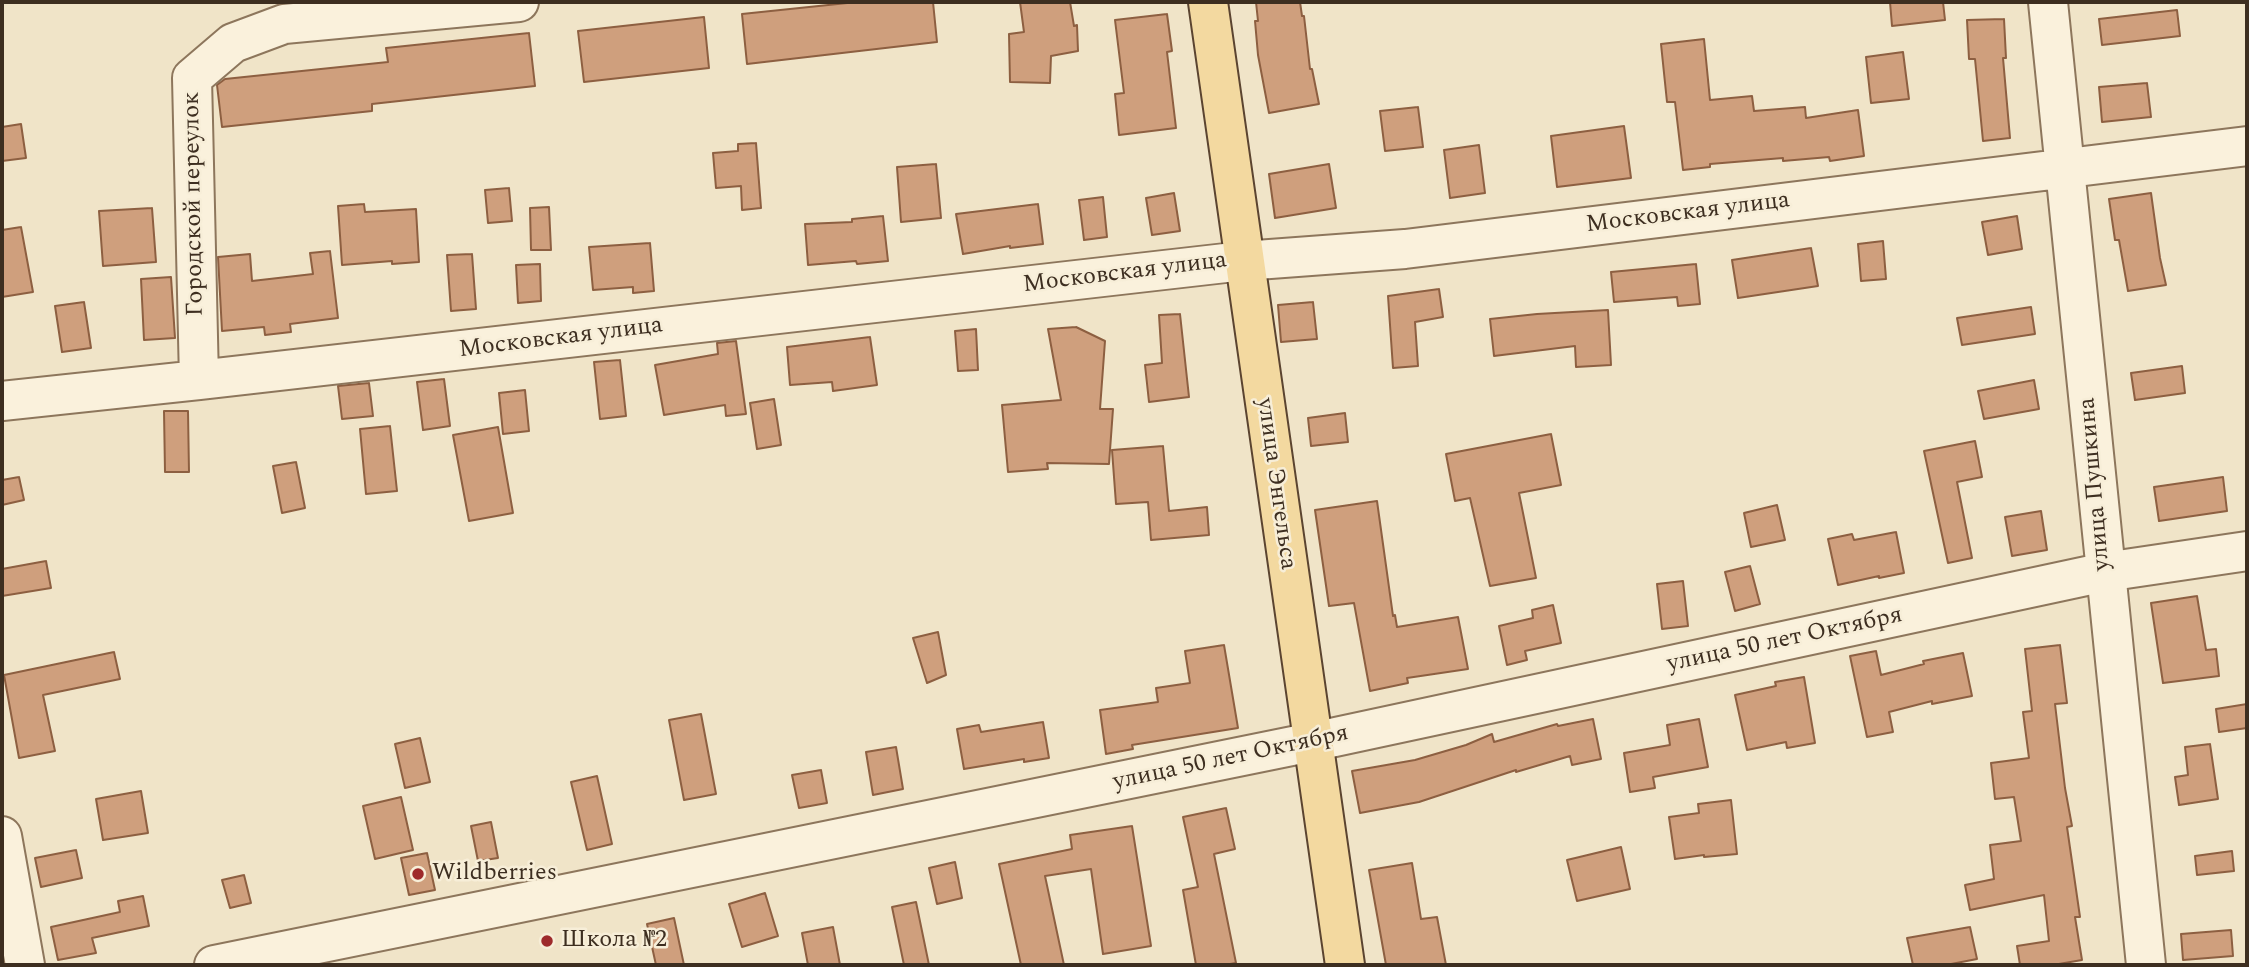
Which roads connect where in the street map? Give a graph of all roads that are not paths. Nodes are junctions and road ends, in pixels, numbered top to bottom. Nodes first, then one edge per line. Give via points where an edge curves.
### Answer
1 (519, 2) edge
2 (1208, 2) edge
3 (2048, 2) edge
4 (2247, 146) edge
5 (2066, 167) junction
6 (1243, 261) junction
7 (199, 380) junction
8 (2, 401) edge
9 (2247, 551) edge
10 (2105, 572) junction
11 (1312, 743) junction
12 (2, 836) edge
13 (25, 965) edge
14 (214, 965) edge
15 (1345, 965) edge
16 (2146, 965) edge

1 - 7 street, Городской переулок via 284,24 233,43 192,78
2 - 6 main road, улица Энгельса
3 - 5 street, улица Пушкина
4 - 5 street, Московская улица
5 - 6 street, Московская улица via 1405,249
5 - 10 street, улица Пушкина
6 - 7 street, Московская улица
6 - 11 main road, улица Энгельса
7 - 8 street, Московская улица
9 - 10 street, улица 50 лет Октября
10 - 11 street, улица 50 лет Октября
10 - 16 street, улица Пушкина
11 - 14 street, улица 50 лет Октября
11 - 15 main road, улица Энгельса
12 - 13 street

